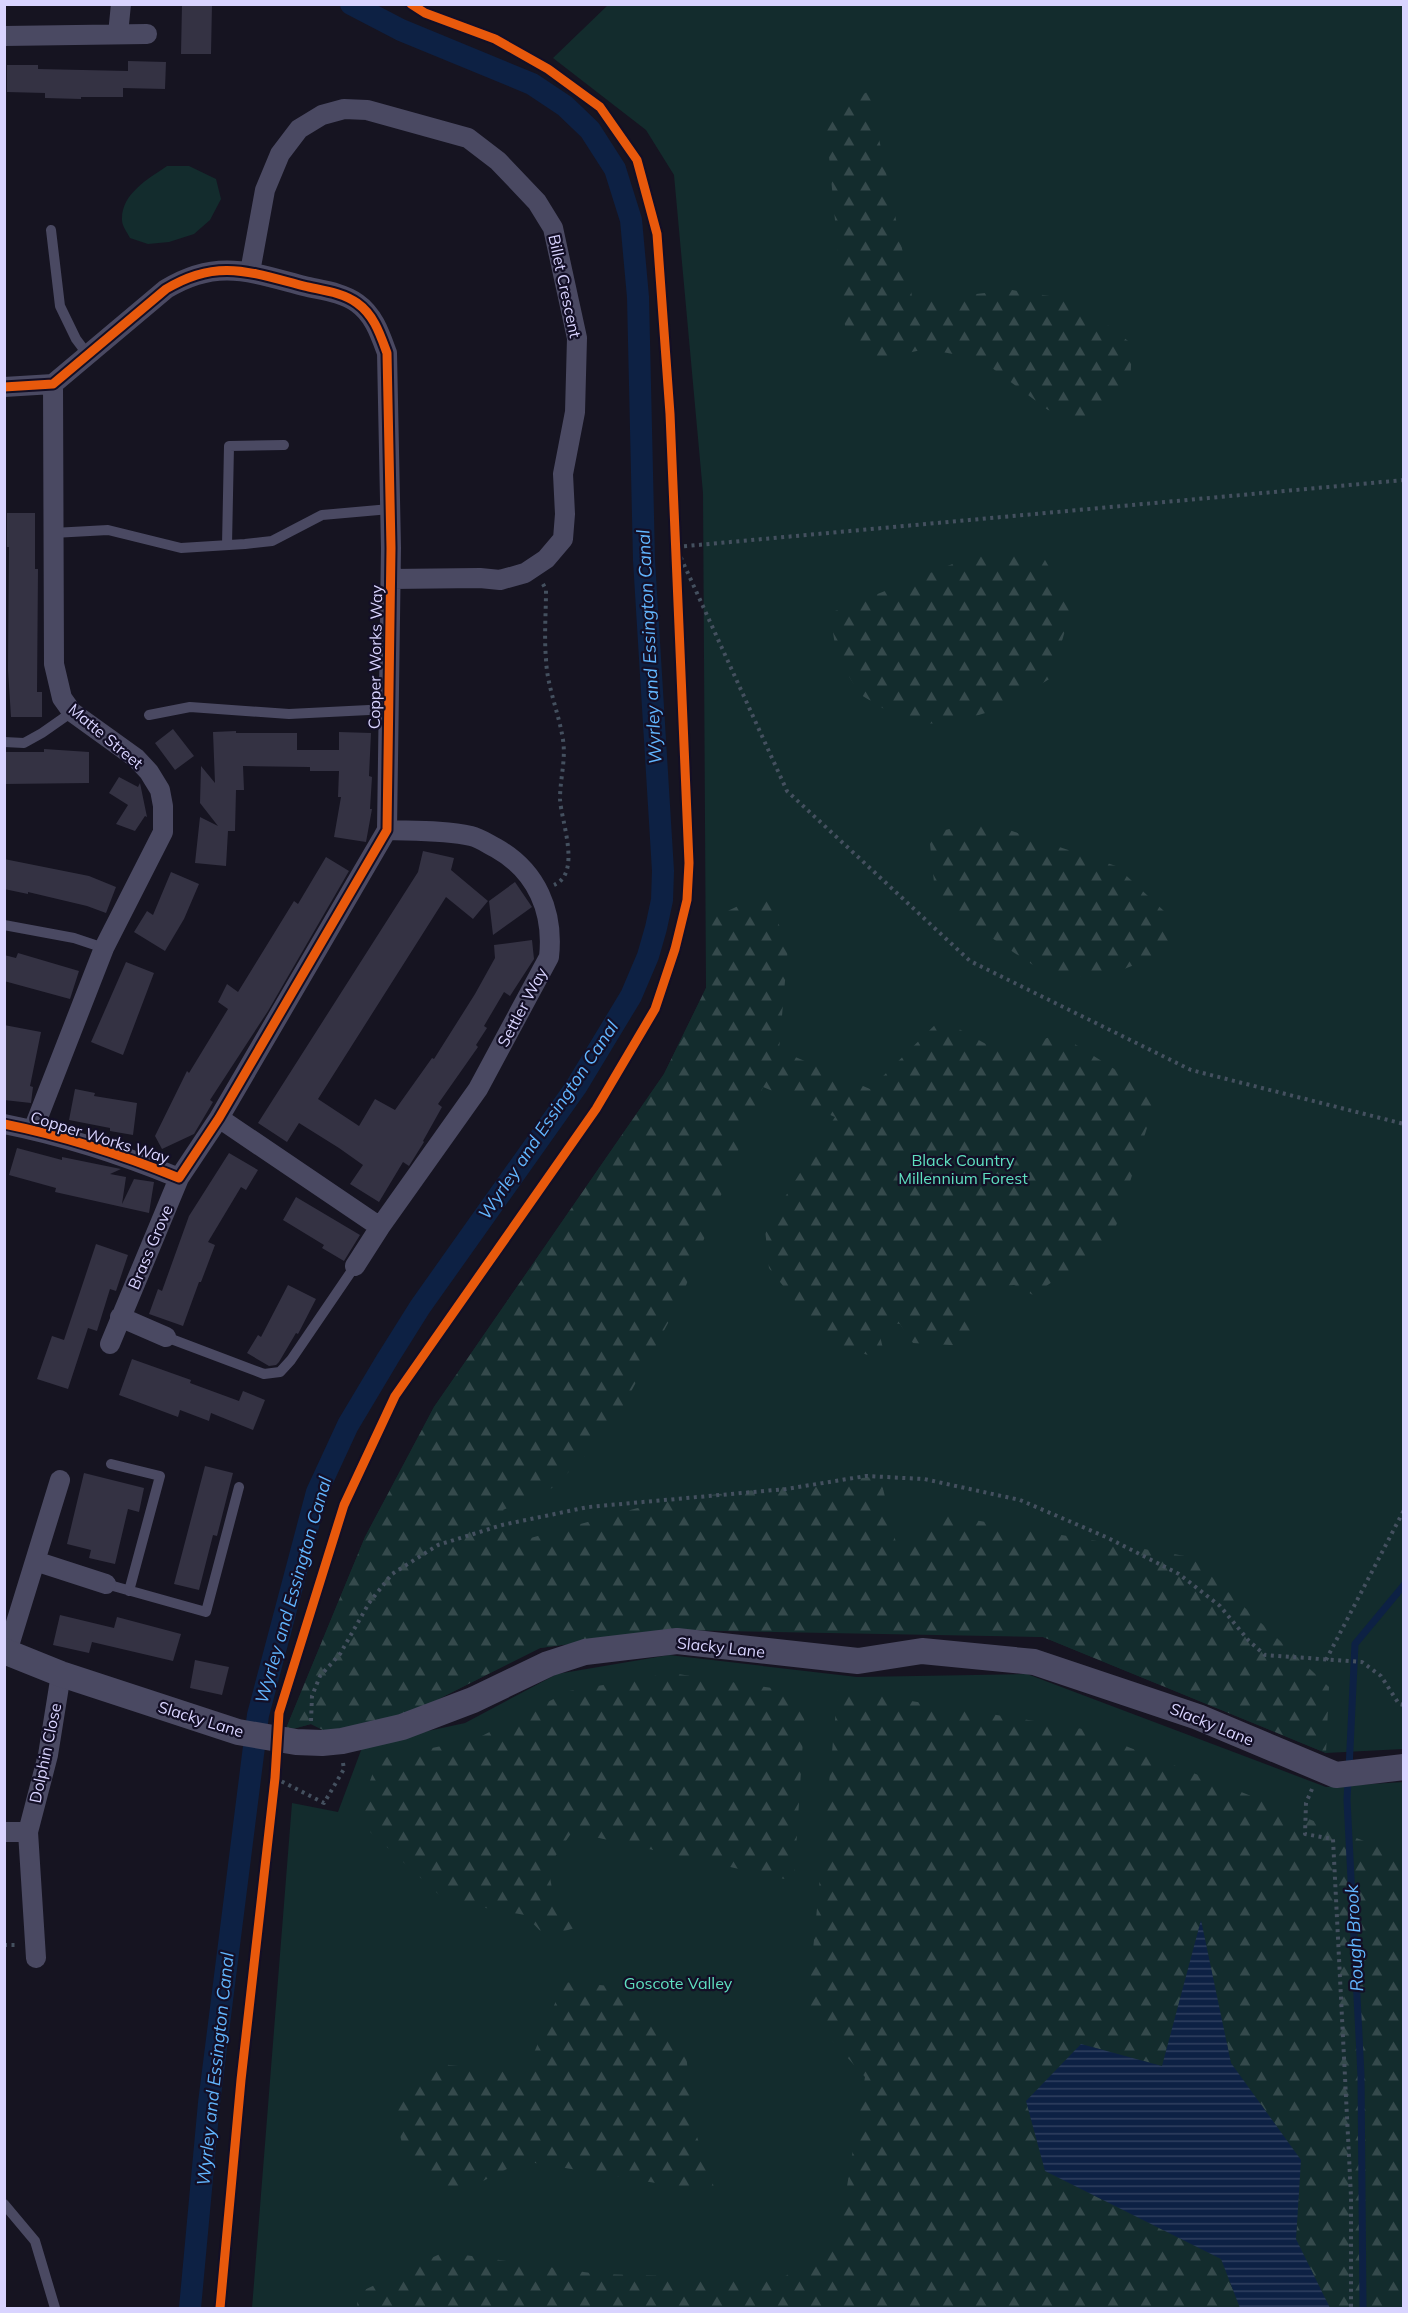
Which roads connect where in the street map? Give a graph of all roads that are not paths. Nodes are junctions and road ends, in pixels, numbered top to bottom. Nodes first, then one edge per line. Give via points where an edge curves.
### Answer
1 (121, 4) edge
2 (147, 33) dead end
3 (118, 34) junction
4 (4, 36) edge
5 (51, 230) dead end
6 (250, 272) junction
7 (88, 355) junction
8 (54, 384) junction
9 (4, 387) edge
10 (284, 445) dead end
11 (390, 509) junction
12 (53, 533) junction
13 (227, 545) junction
14 (391, 579) junction
15 (389, 709) junction
16 (72, 712) junction
17 (149, 715) dead end
18 (4, 742) edge
19 (387, 830) junction
20 (4, 925) edge
21 (104, 948) junction
22 (219, 1118) junction
23 (4, 1124) edge
24 (33, 1130) junction
25 (179, 1178) junction
26 (381, 1227) junction
27 (355, 1266) joint
28 (120, 1317) junction
29 (166, 1336) joint
30 (110, 1344) dead end
31 (111, 1464) dead end
32 (60, 1480) dead end
33 (239, 1487) dead end
34 (35, 1561) junction
35 (106, 1584) joint
36 (129, 1591) junction
37 (6, 1652) edge
38 (61, 1674) junction
39 (1404, 1767) edge
40 (4, 1832) edge
41 (28, 1832) junction
42 (36, 1958) dead end
43 (4, 2205) edge
44 (55, 2308) edge

1 - 3 street
2 - 3 street
3 - 4 street
5 - 7 lane via 60,306
6 - 7 street, Copper Works Way via 233,269 185,277
6 - 11 street, Copper Works Way via 355,302 380,332 387,354
6 - 14 street, Billet Crescent via 266,189 280,154 299,129 322,116 345,110 367,110 468,138 498,161 537,202 553,228 577,338 575,412 563,474 563,539 546,559 525,573 500,580
7 - 8 street, Copper Works Way
8 - 9 street
8 - 12 street, Matte Street
10 - 13 lane via 229,446
11 - 13 lane via 322,515 272,541
11 - 14 street, Copper Works Way
12 - 13 lane via 108,530 181,548
12 - 16 street, Matte Street via 54,664 62,698
14 - 15 street, Copper Works Way
15 - 17 lane via 290,714 190,707
15 - 19 street, Copper Works Way
16 - 18 lane via 24,743
16 - 21 street, Matte Street via 136,758 160,790 163,806 163,832
19 - 22 street, Copper Works Way
19 - 26 street, Settler Way via 472,836 511,857 540,891 550,927 549,957 478,1089
20 - 21 lane via 74,938
21 - 24 street, Matte Street
22 - 25 street, Copper Works Way
22 - 26 street
23 - 24 street, Copper Works Way
24 - 25 street, Copper Works Way via 146,1163
25 - 28 street, Brass Grove
26 - 27 street, Settler Way
27 - 29 lane via 280,1372 264,1374
28 - 29 street
28 - 30 street, Brass Grove
31 - 36 lane via 160,1476
32 - 34 street
33 - 36 lane via 206,1612
34 - 35 street
34 - 37 street
35 - 36 lane
37 - 38 street, Slacky Lane
38 - 39 street, Slacky Lane via 238,1732 332,1742 402,1727 440,1714 548,1664 585,1652 677,1641 858,1661 922,1651 1034,1662 1198,1717 1335,1775
38 - 41 street, Dolphin Close via 48,1755
40 - 41 street
41 - 42 street, Dolphin Close
43 - 44 lane via 35,2241

